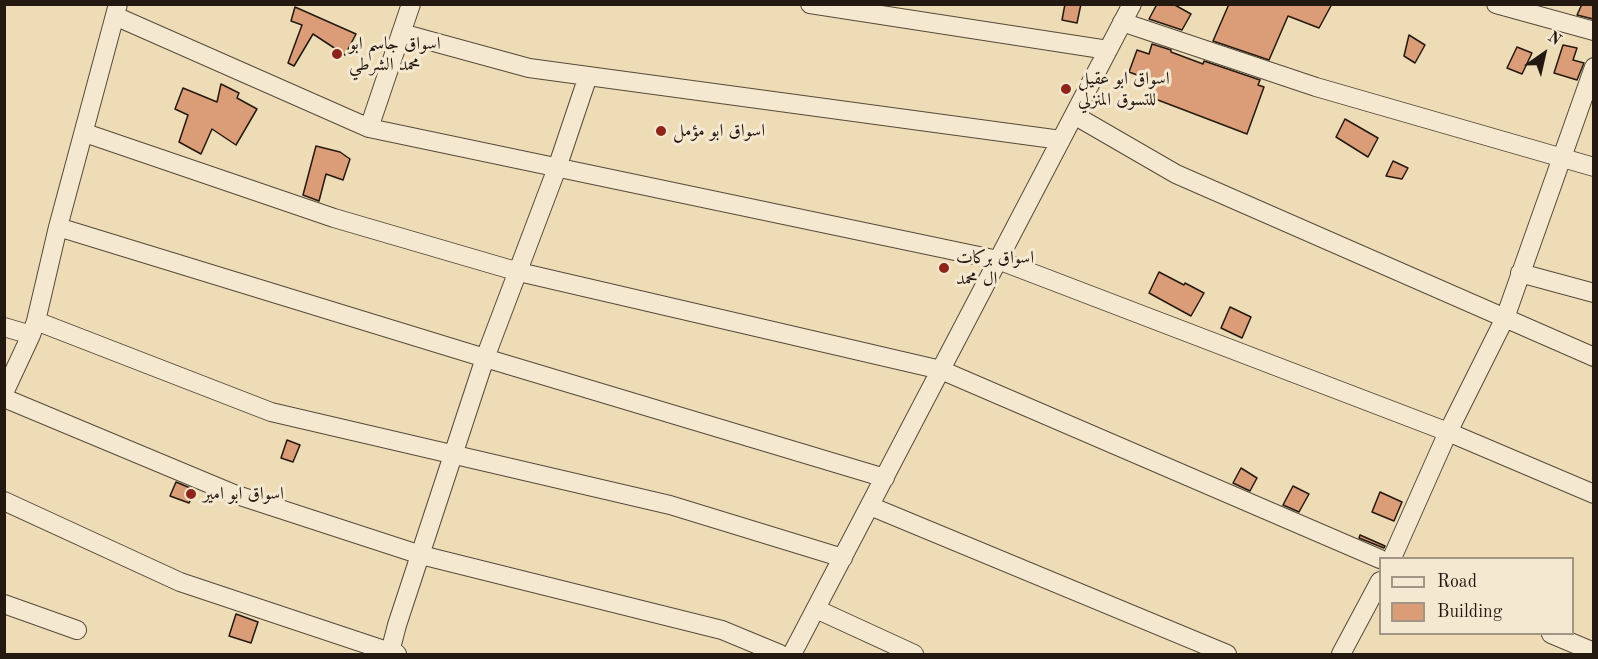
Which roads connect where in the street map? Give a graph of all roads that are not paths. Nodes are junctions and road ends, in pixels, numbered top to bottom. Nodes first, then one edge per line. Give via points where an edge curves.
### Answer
1 (411, 4) edge
2 (810, 4) edge
3 (1132, 4) edge
4 (1496, 4) edge
5 (117, 10) edge
6 (1122, 22) junction
7 (1593, 31) edge
8 (401, 33) junction
9 (1108, 50) junction
10 (1593, 67) edge
11 (588, 76) junction
12 (1074, 115) junction
13 (369, 128) junction
14 (85, 133) junction
15 (1061, 140) junction
16 (1561, 158) junction
17 (1593, 167) edge
18 (557, 168) junction
19 (58, 227) junction
20 (998, 260) junction
21 (519, 272) junction
22 (1521, 273) junction
23 (1593, 293) edge
24 (1504, 318) junction
25 (4, 327) edge
26 (33, 328) junction
27 (1593, 357) edge
28 (485, 358) junction
29 (941, 370) junction
30 (4, 393) edge
31 (4, 398) edge
32 (1448, 432) junction
33 (453, 455) junction
34 (885, 478) junction
35 (1593, 494) edge
36 (4, 501) edge
37 (870, 506) junction
38 (421, 555) junction
39 (1392, 557) edge
40 (843, 558) junction
41 (1379, 559) edge
42 (1379, 583) edge
43 (4, 604) edge
44 (816, 609) junction
45 (76, 630) dead end
46 (1555, 635) edge
47 (1593, 652) edge
48 (394, 653) edge
49 (780, 654) edge
50 (792, 654) edge
51 (914, 654) edge
52 (1227, 654) edge
53 (1341, 654) edge

1 - 8 street
2 - 9 street
3 - 6 street
4 - 7 street
5 - 13 street
5 - 14 street
6 - 9 street
6 - 16 street via 1316,87
8 - 11 street via 529,68
8 - 13 street
9 - 12 street
10 - 16 street
11 - 15 street
11 - 18 street
12 - 15 street
12 - 24 street via 1176,174
13 - 18 street
14 - 19 street
14 - 21 street via 334,218
15 - 20 street
16 - 17 street
16 - 22 street
18 - 20 street
18 - 21 street
19 - 26 street
19 - 28 street
20 - 29 street
20 - 32 street
21 - 28 street
21 - 29 street
22 - 23 street
22 - 24 street
24 - 27 street
24 - 32 street
25 - 26 street
26 - 30 street
26 - 33 street via 272,412
28 - 33 street
28 - 34 street
29 - 34 street
29 - 41 street
31 - 38 street via 234,494
32 - 35 street
32 - 39 street
33 - 38 street
33 - 40 street via 670,505
34 - 37 street
36 - 48 street via 180,582
37 - 40 street
37 - 52 street
38 - 48 street via 397,625
38 - 49 street via 722,630
40 - 44 street
42 - 53 street
43 - 45 street
44 - 50 street
44 - 51 street
46 - 47 street

